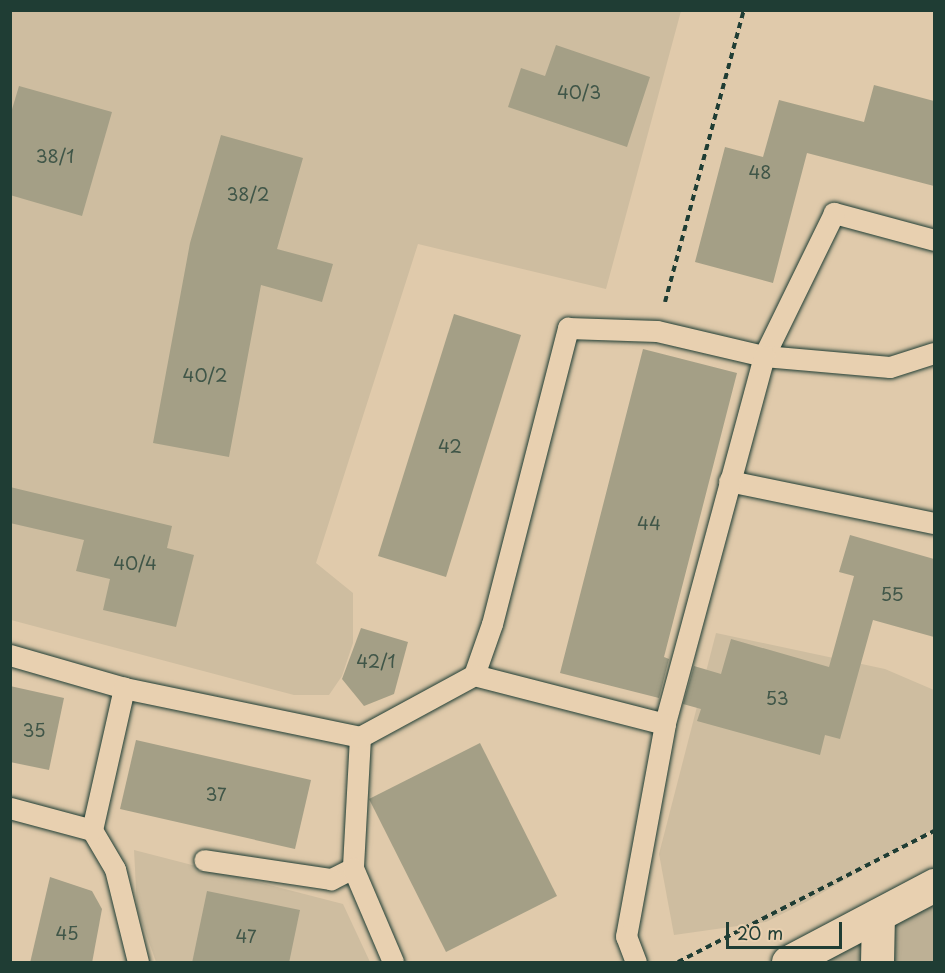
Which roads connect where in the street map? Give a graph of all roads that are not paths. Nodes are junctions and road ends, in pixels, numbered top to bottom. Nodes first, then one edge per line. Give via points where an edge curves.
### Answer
1 (934, 240) edge
2 (934, 353) edge
3 (764, 356) junction
4 (729, 481) junction
5 (934, 523) edge
6 (10, 654) edge
7 (474, 675) junction
8 (124, 688) junction
9 (665, 724) junction
10 (360, 737) junction
11 (10, 808) edge
12 (92, 830) junction
13 (204, 860) dead end
14 (353, 868) junction
15 (934, 885) edge
16 (878, 915) junction
17 (138, 963) edge
18 (393, 963) edge
19 (636, 963) edge
20 (788, 963) edge
21 (877, 963) edge

1 - 3 lane via 834,213
2 - 3 lane via 890,367
3 - 4 lane
3 - 7 lane via 657,331 568,328 492,624
4 - 5 lane
4 - 9 lane
6 - 8 lane
7 - 9 lane
7 - 10 lane
8 - 10 lane
8 - 12 lane
9 - 19 lane via 626,936
10 - 14 lane
11 - 12 lane
12 - 17 lane via 115,869
13 - 14 lane via 331,879
14 - 18 lane
15 - 16 main road
16 - 20 main road
16 - 21 main road

